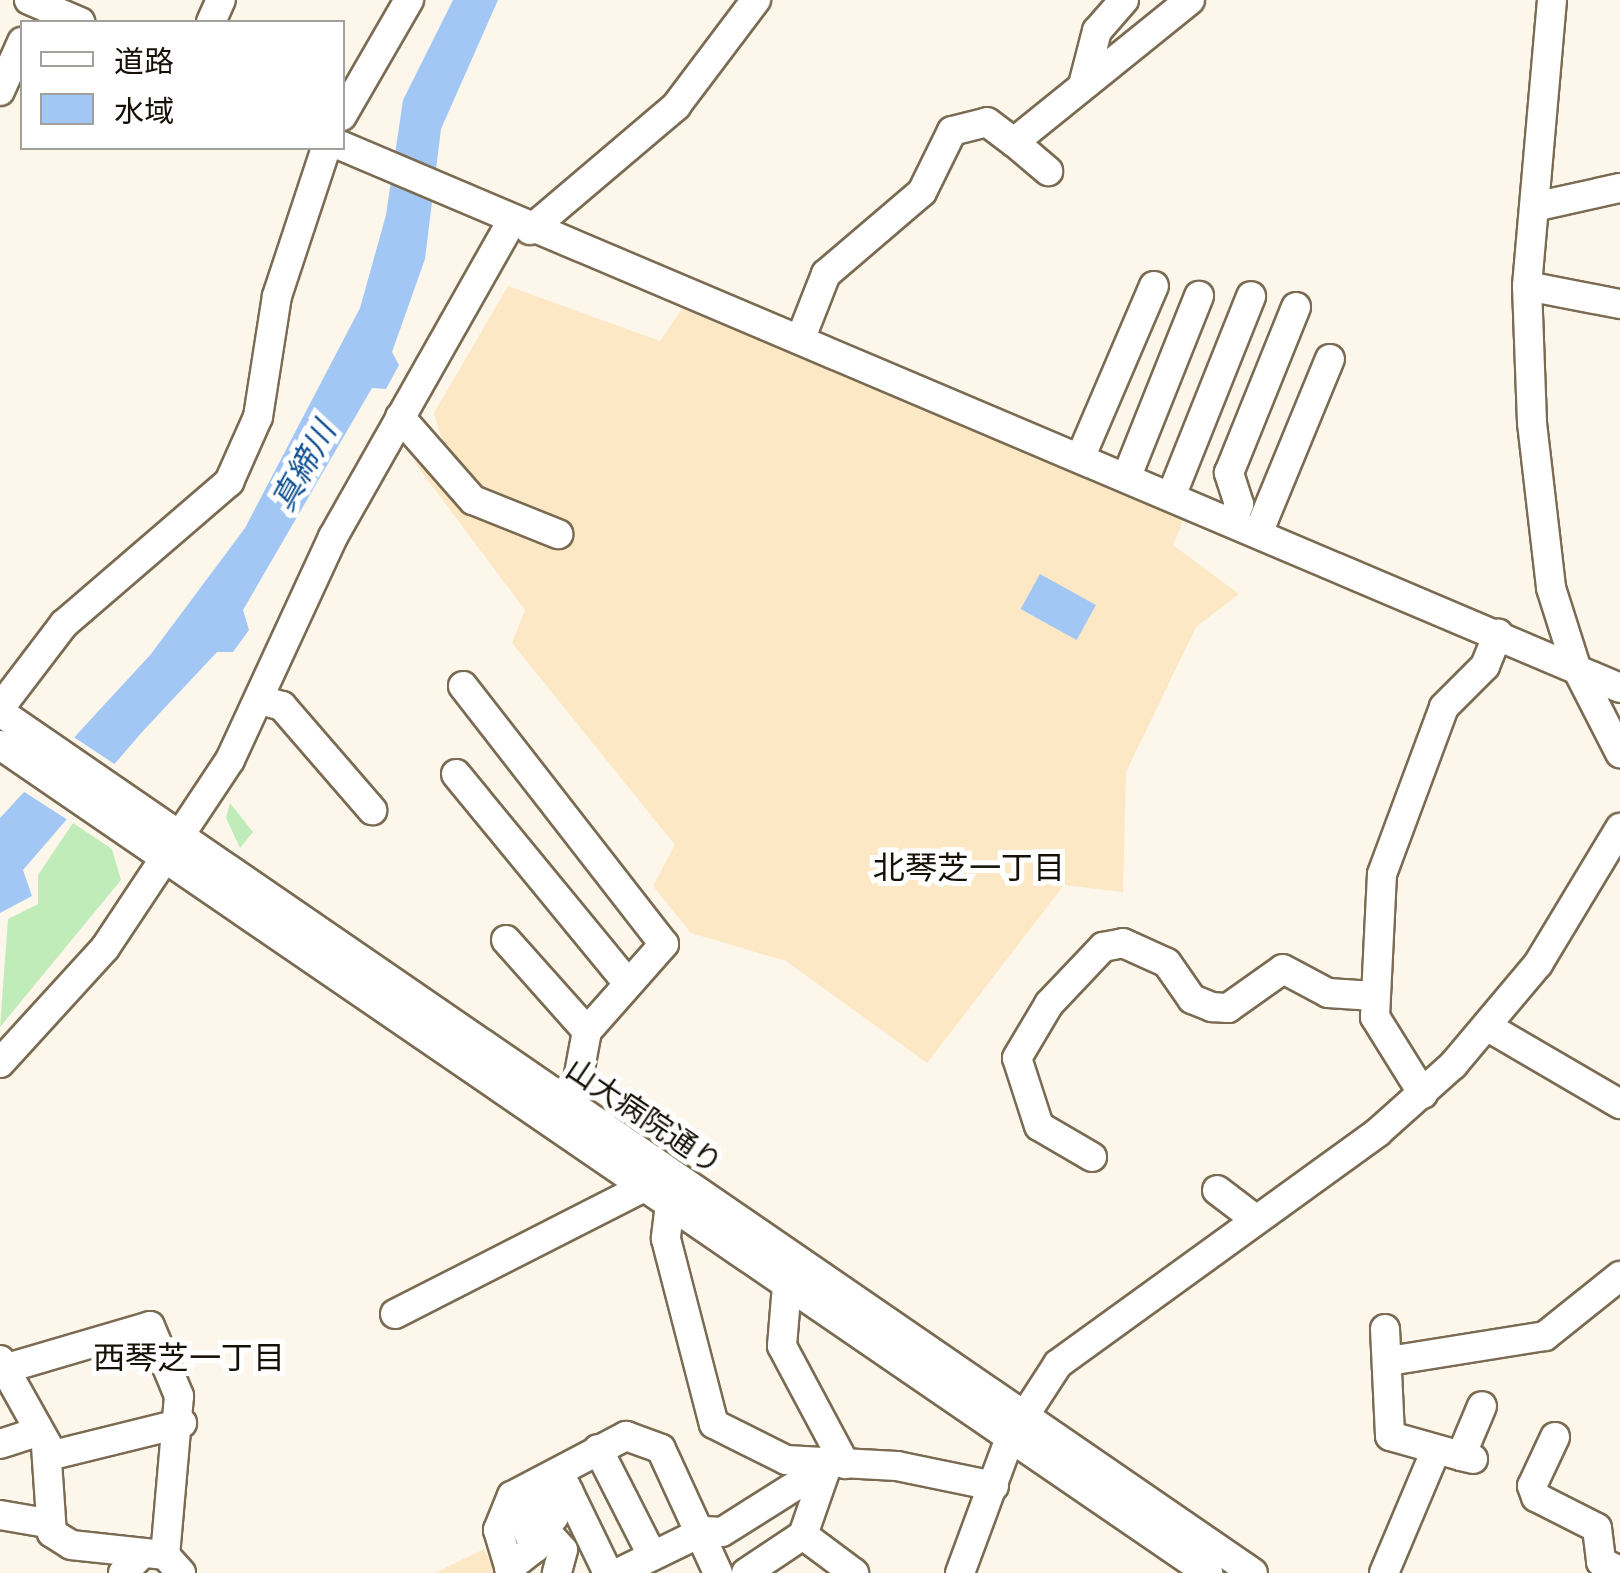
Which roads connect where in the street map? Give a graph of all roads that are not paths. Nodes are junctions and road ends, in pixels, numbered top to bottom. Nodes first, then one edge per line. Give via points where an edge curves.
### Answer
1 (408, 0) edge
2 (756, 0) edge
3 (1124, 0) edge
4 (1552, 0) edge
5 (1182, 1) edge
6 (33, 9) edge
7 (73, 20) edge
8 (20, 46) edge
9 (1083, 85) junction
10 (0, 91) edge
11 (345, 111) edge
12 (1014, 142) junction
13 (345, 147) edge
14 (325, 150) edge
15 (1048, 171) dead end
16 (1620, 188) edge
17 (1534, 207) junction
18 (521, 226) junction
19 (1154, 286) dead end
20 (1527, 286) junction
21 (1199, 296) dead end
22 (1251, 296) dead end
23 (1620, 304) edge
24 (1296, 307) dead end
25 (800, 340) junction
26 (1330, 359) dead end
27 (400, 417) junction
28 (1081, 456) junction
29 (1127, 476) junction
30 (1172, 494) junction
31 (1246, 526) junction
32 (558, 534) dead end
33 (1498, 633) junction
34 (1576, 668) junction
35 (463, 686) dead end
36 (1620, 688) edge
37 (260, 700) junction
38 (0, 710) edge
39 (20, 747) edge
40 (1620, 753) edge
41 (456, 774) dead end
42 (98, 797) junction
43 (372, 810) dead end
44 (1620, 828) edge
45 (182, 837) junction
46 (166, 862) junction
47 (506, 940) dead end
48 (626, 981) junction
49 (1374, 996) junction
50 (1488, 1026) junction
51 (587, 1031) junction
52 (0, 1063) edge
53 (1423, 1094) junction
54 (1620, 1104) edge
55 (573, 1106) junction
56 (1092, 1157) dead end
57 (644, 1187) junction
58 (1217, 1190) dead end
59 (670, 1204) junction
60 (1255, 1219) junction
61 (1620, 1276) edge
62 (787, 1285) junction
63 (395, 1314) dead end
64 (1385, 1329) dead end
65 (1389, 1360) junction
66 (2, 1365) edge
67 (1482, 1406) dead end
68 (1022, 1413) junction
69 (182, 1423) junction
70 (1554, 1437) dead end
71 (1010, 1438) junction
72 (42, 1439) junction
73 (0, 1444) edge
74 (598, 1449) junction
75 (1457, 1455) junction
76 (836, 1465) junction
77 (994, 1486) junction
78 (567, 1489) junction
79 (0, 1515) edge
80 (46, 1523) junction
81 (704, 1531) junction
82 (802, 1536) junction
83 (652, 1555) junction
84 (153, 1564) edge
85 (712, 1570) edge
86 (510, 1571) edge
87 (1620, 1571) edge
88 (849, 1572) edge
89 (557, 1573) edge
90 (608, 1573) edge
91 (618, 1573) edge
92 (746, 1573) edge
93 (960, 1573) edge
94 (1208, 1573) edge
95 (1253, 1573) edge
96 (1384, 1573) edge

1 - 11 street
2 - 18 street via 676,106
3 - 9 street via 1097,32
4 - 17 street
5 - 9 street
6 - 7 street
8 - 10 street
9 - 12 street
12 - 15 street
12 - 25 street via 986,122 952,130 922,192 826,274
13 - 18 street
14 - 38 street via 276,296 258,416 228,482 64,624
16 - 17 street
17 - 20 street
18 - 25 street
18 - 27 street
19 - 28 street
20 - 23 street
20 - 34 street via 1551,588
21 - 29 street
22 - 30 street
24 - 31 street via 1229,473
25 - 28 street
26 - 31 street
27 - 32 street via 473,500
27 - 37 street
28 - 29 street
29 - 30 street
30 - 31 street
31 - 33 street
33 - 34 street
33 - 49 street via 1485,666 1444,707 1382,874
34 - 36 street
34 - 40 street
35 - 48 street via 664,944
37 - 43 street via 282,706
37 - 45 street
38 - 39 street, 山大病院通り
39 - 42 street, 山大病院通り
41 - 48 street
42 - 45 street, 山大病院通り
42 - 46 street, 山大病院通り
44 - 50 street via 1538,964
45 - 46 street
45 - 55 street, 山大病院通り
46 - 52 street via 78,982
46 - 57 street, 山大病院通り
47 - 51 street
48 - 51 street
49 - 53 street via 1383,1038
49 - 56 street via 1328,993 1282,969 1228,1008 1212,1007 1192,998 1167,963 1123,942 1103,947 1049,1004 1017,1058 1039,1126
50 - 53 street
50 - 54 street
51 - 55 street
53 - 60 street
55 - 68 street, 山大病院通り
57 - 59 street, 山大病院通り
57 - 63 street
58 - 60 street
59 - 62 street, 山大病院通り
59 - 76 street via 666,1240 706,1412 755,1448
60 - 68 street via 1080,1346
61 - 65 street via 1545,1336
62 - 71 street, 山大病院通り
62 - 76 street via 782,1346
64 - 65 street
65 - 75 street via 1390,1436
66 - 69 street via 150,1326
66 - 72 street
67 - 75 street
68 - 71 street
68 - 95 street, 山大病院通り
69 - 72 street via 62,1457
69 - 84 street
70 - 87 street via 1532,1486 1536,1496 1597,1528 1601,1562
71 - 77 street
71 - 94 street, 山大病院通り
72 - 73 street
72 - 80 street
74 - 78 street
74 - 81 street via 626,1436 653,1442
74 - 83 street
75 - 96 street
76 - 77 street
76 - 81 street via 722,1532
76 - 82 street
77 - 93 street
78 - 86 street via 504,1506 498,1541
78 - 89 street via 544,1529 564,1550
78 - 90 street
79 - 80 street
80 - 84 street via 71,1546
81 - 83 street
81 - 85 street
82 - 88 street
82 - 92 street
83 - 91 street

